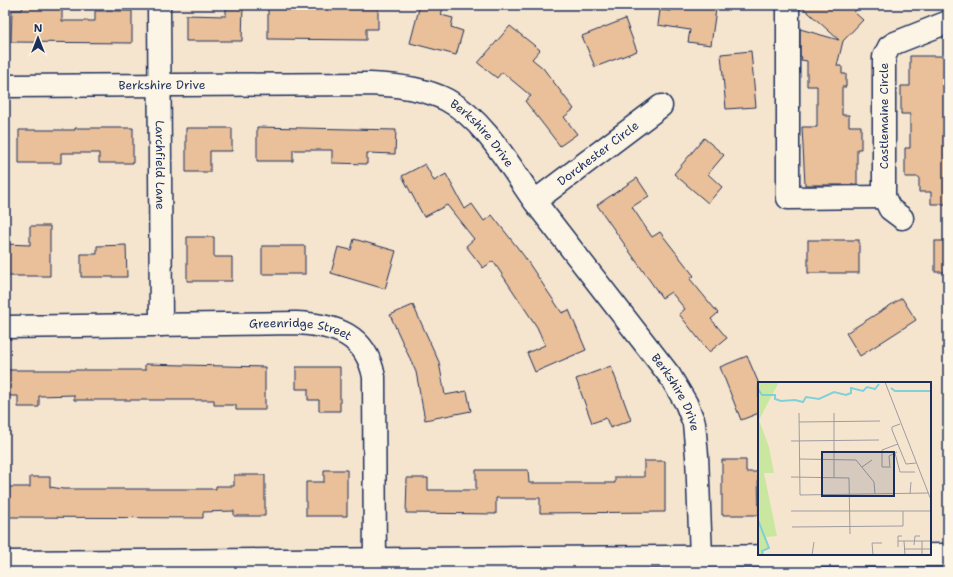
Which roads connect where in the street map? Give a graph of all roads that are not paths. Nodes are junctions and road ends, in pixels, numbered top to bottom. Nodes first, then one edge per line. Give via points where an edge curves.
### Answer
1 (159, 5) edge
2 (788, 5) edge
3 (948, 22) edge
4 (159, 85) junction
5 (5, 86) edge
6 (661, 106) dead end
7 (884, 197) junction
8 (535, 201) junction
9 (902, 218) dead end
10 (161, 325) junction
11 (5, 327) edge
12 (818, 555) edge
13 (701, 556) junction
14 (5, 562) edge
15 (375, 566) edge

1 - 4 street, Larchfield Lane
2 - 7 street via 788,198
3 - 7 street, Castlemaine Circle via 895,43 889,47 884,57
4 - 5 street, Berkshire Drive
4 - 8 street, Berkshire Drive via 370,84 406,87 428,93 447,100 469,117 492,142
4 - 10 street, Larchfield Lane
6 - 8 street, Dorchester Circle
7 - 9 street via 890,209
8 - 13 street, Berkshire Drive via 670,376 686,403 696,435
10 - 11 street, Greenridge Street
10 - 15 street, Greenridge Street via 311,324 334,328 358,343 368,356 374,377
12 - 13 street
13 - 15 street
14 - 15 street

